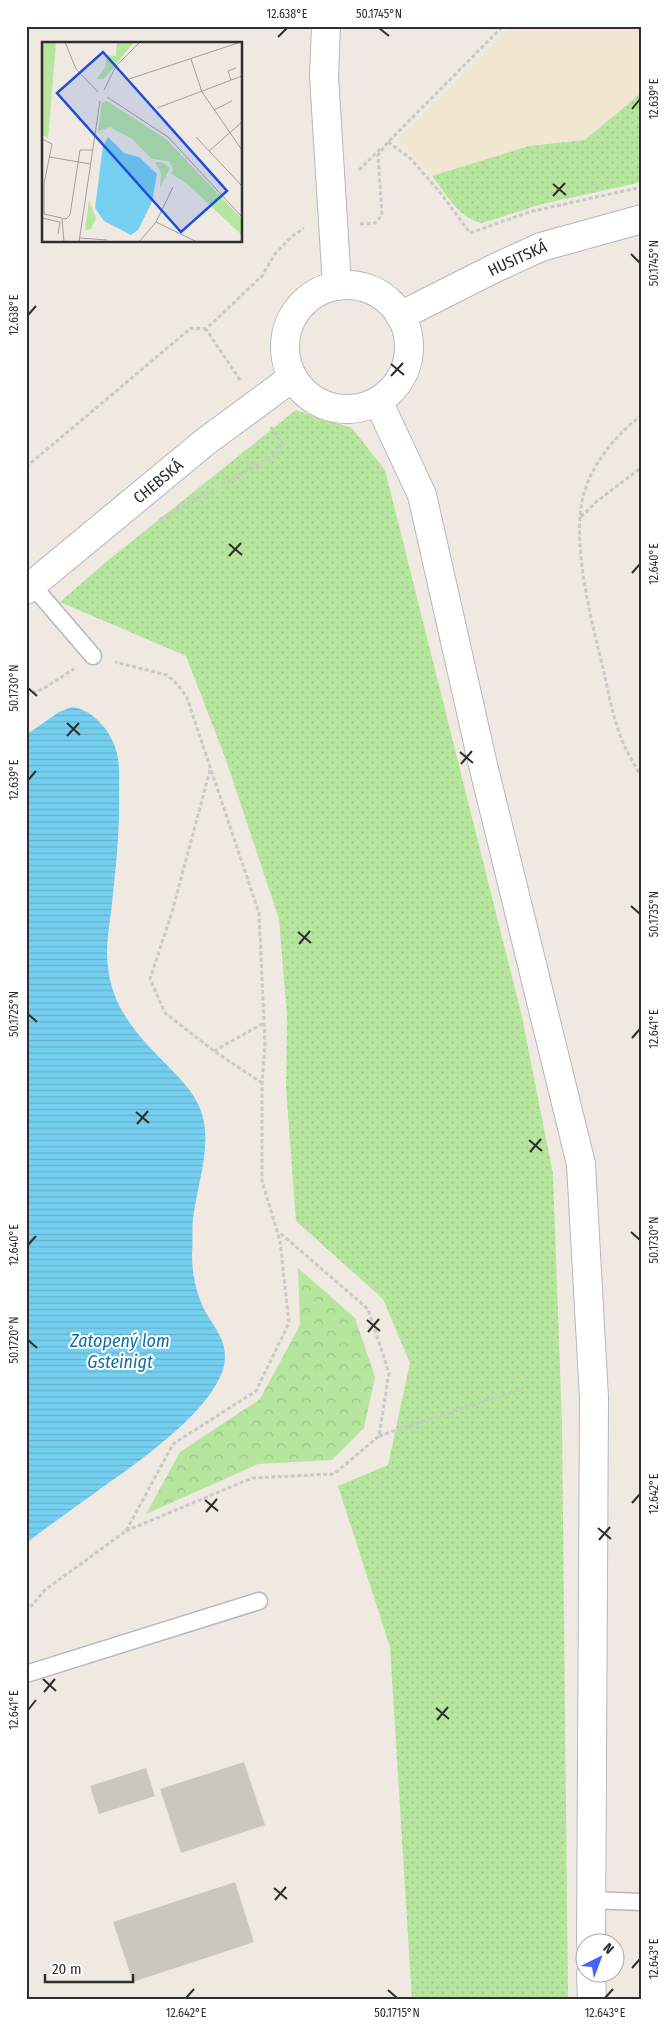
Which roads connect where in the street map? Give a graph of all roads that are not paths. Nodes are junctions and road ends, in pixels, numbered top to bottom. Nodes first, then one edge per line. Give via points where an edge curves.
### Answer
1 (326, 26) edge
2 (642, 219) edge
3 (337, 286) junction
4 (400, 316) junction
5 (293, 377) junction
6 (378, 401) junction
7 (29, 587) edge
8 (93, 656) road end
9 (260, 1601) dead end
10 (26, 1674) edge
11 (590, 1900) junction
12 (642, 1902) edge
13 (591, 1934) edge
14 (591, 1984) edge
15 (592, 2000) edge

1 - 3 main road via 324,76
2 - 4 main road, HUSITSKÁ via 541,247
3 - 4 main road via 367,288 392,304
3 - 5 main road via 321,291 295,313 285,344 286,362
4 - 6 main road via 409,347 407,363 401,378
5 - 6 main road via 302,391 331,407 363,407
5 - 7 main road, CHEBSKÁ via 205,442
6 - 11 main road via 422,496 483,765 581,1164 594,1398
7 - 8 lane
9 - 10 lane
11 - 12 lane
11 - 13 main road
14 - 15 main road

